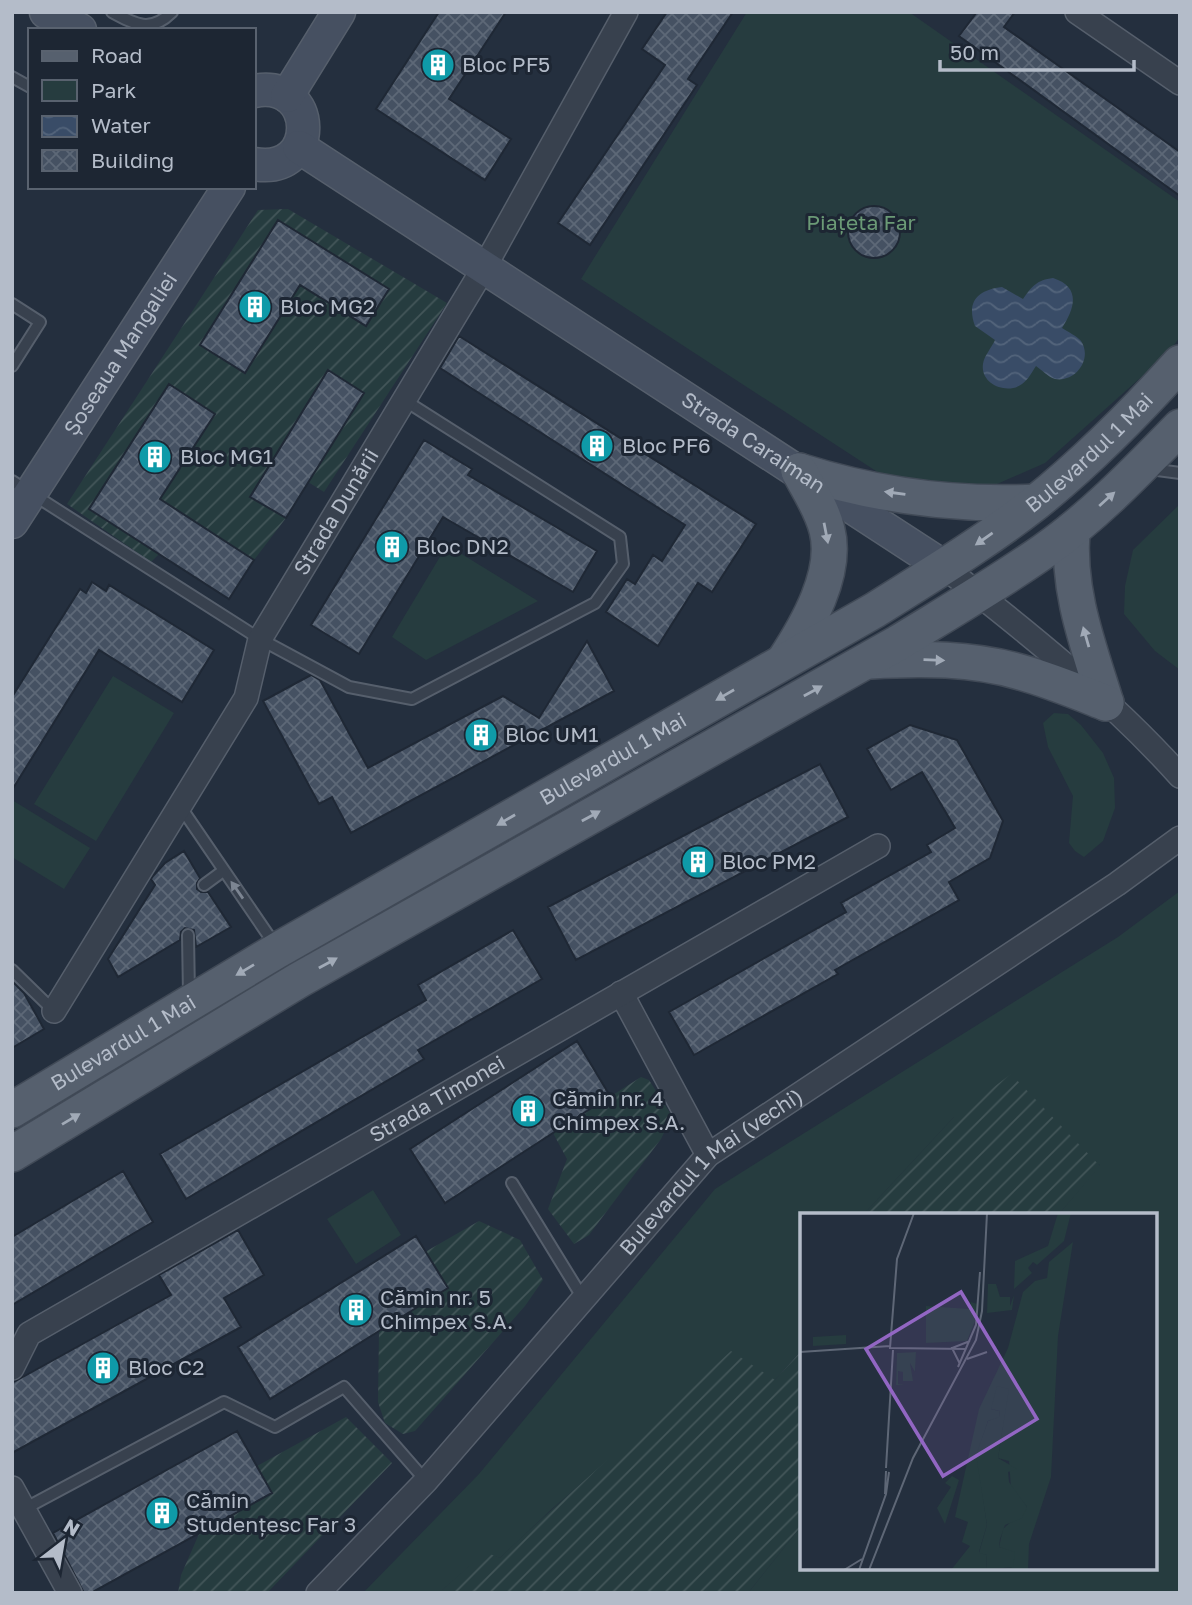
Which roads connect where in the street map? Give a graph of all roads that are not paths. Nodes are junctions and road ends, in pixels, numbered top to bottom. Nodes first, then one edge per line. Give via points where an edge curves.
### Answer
1 (46, 12) edge
2 (112, 12) edge
3 (172, 12) edge
4 (339, 12) edge
5 (626, 12) edge
6 (1086, 15) edge
7 (76, 28) edge
8 (12, 77) edge
9 (1180, 83) edge
10 (28, 86) edge
11 (256, 91) edge
12 (287, 96) junction
13 (299, 147) junction
14 (256, 164) edge
15 (228, 189) edge
16 (485, 266) junction
17 (12, 304) edge
18 (1180, 363) edge
19 (12, 366) edge
20 (404, 400) junction
21 (1180, 427) edge
22 (1141, 467) junction
23 (799, 471) junction
24 (1180, 473) edge
25 (22, 487) edge
26 (1036, 502) junction
27 (12, 522) edge
28 (1072, 530) junction
29 (944, 567) junction
30 (979, 594) junction
31 (260, 639) junction
32 (784, 661) junction
33 (866, 661) junction
34 (1106, 703) junction
35 (1180, 776) edge
36 (180, 806) junction
37 (1180, 838) edge
38 (878, 846) dead end
39 (223, 871) junction
40 (204, 885) dead end
41 (188, 935) dead end
42 (278, 950) junction
43 (12, 970) edge
44 (621, 993) junction
45 (189, 1004) junction
46 (54, 1011) joint
47 (12, 1110) edge
48 (12, 1154) edge
49 (708, 1155) junction
50 (512, 1183) dead end
51 (584, 1300) junction
52 (12, 1368) edge
53 (426, 1481) junction
54 (12, 1488) edge
55 (24, 1509) junction
56 (70, 1593) edge
57 (318, 1593) edge

1 - 7 street
2 - 3 lane via 145,26 160,23
4 - 12 street
5 - 16 street, Strada Dunării
6 - 9 street
8 - 10 lane
11 - 12 street via 268,89
12 - 13 street via 304,121
13 - 14 street via 280,163
13 - 16 street, Strada Caraiman
15 - 25 street, Șoseaua Mangaliei
16 - 20 street, Strada Dunării
16 - 23 street, Strada Caraiman
17 - 19 lane via 40,322
18 - 26 main road, Bulevardul 1 Mai
20 - 31 street, Strada Dunării
20 - 31 lane via 620,537 623,564 595,603 412,699 349,687
21 - 22 main road, Bulevardul 1 Mai
22 - 24 lane
28 -> 22 main road, Bulevardul 1 Mai
26 -> 23 main road via 952,501 846,485
23 - 29 street, Strada Caraiman
23 -> 32 main road via 827,531 829,557 819,598
25 - 27 street, Șoseaua Mangaliei
25 - 31 lane
26 -> 29 main road, Bulevardul 1 Mai
28 - 30 main road, Bulevardul 1 Mai
34 -> 28 main road via 1073,593
29 - 30 street, Strada Caraiman
29 - 32 main road, Bulevardul 1 Mai
30 - 33 main road, Bulevardul 1 Mai
30 - 34 street, Strada Caraiman
31 - 36 street, Strada Dunării via 246,698
32 -> 42 main road, Bulevardul 1 Mai
33 -> 34 main road via 967,661 1020,672
48 -> 33 main road, Bulevardul 1 Mai via 299,980
34 - 35 street, Strada Caraiman
36 - 39 lane
36 - 46 street, Strada Dunării
37 - 49 street, Bulevardul 1 Mai (vechi)
38 - 44 street, Strada Timonei
39 - 40 lane
42 -> 39 lane
41 - 45 lane
42 -> 45 main road, Bulevardul 1 Mai
43 - 46 lane
44 - 49 street
44 - 52 street, Strada Timonei via 29,1334
45 - 47 main road, Bulevardul 1 Mai
49 - 51 street, Bulevardul 1 Mai (vechi)
50 - 51 lane
51 - 53 street, Bulevardul 1 Mai (vechi)
53 - 55 lane via 344,1387 275,1427 224,1402
53 - 57 street, Bulevardul 1 Mai (vechi)
54 - 55 street
55 - 56 street

